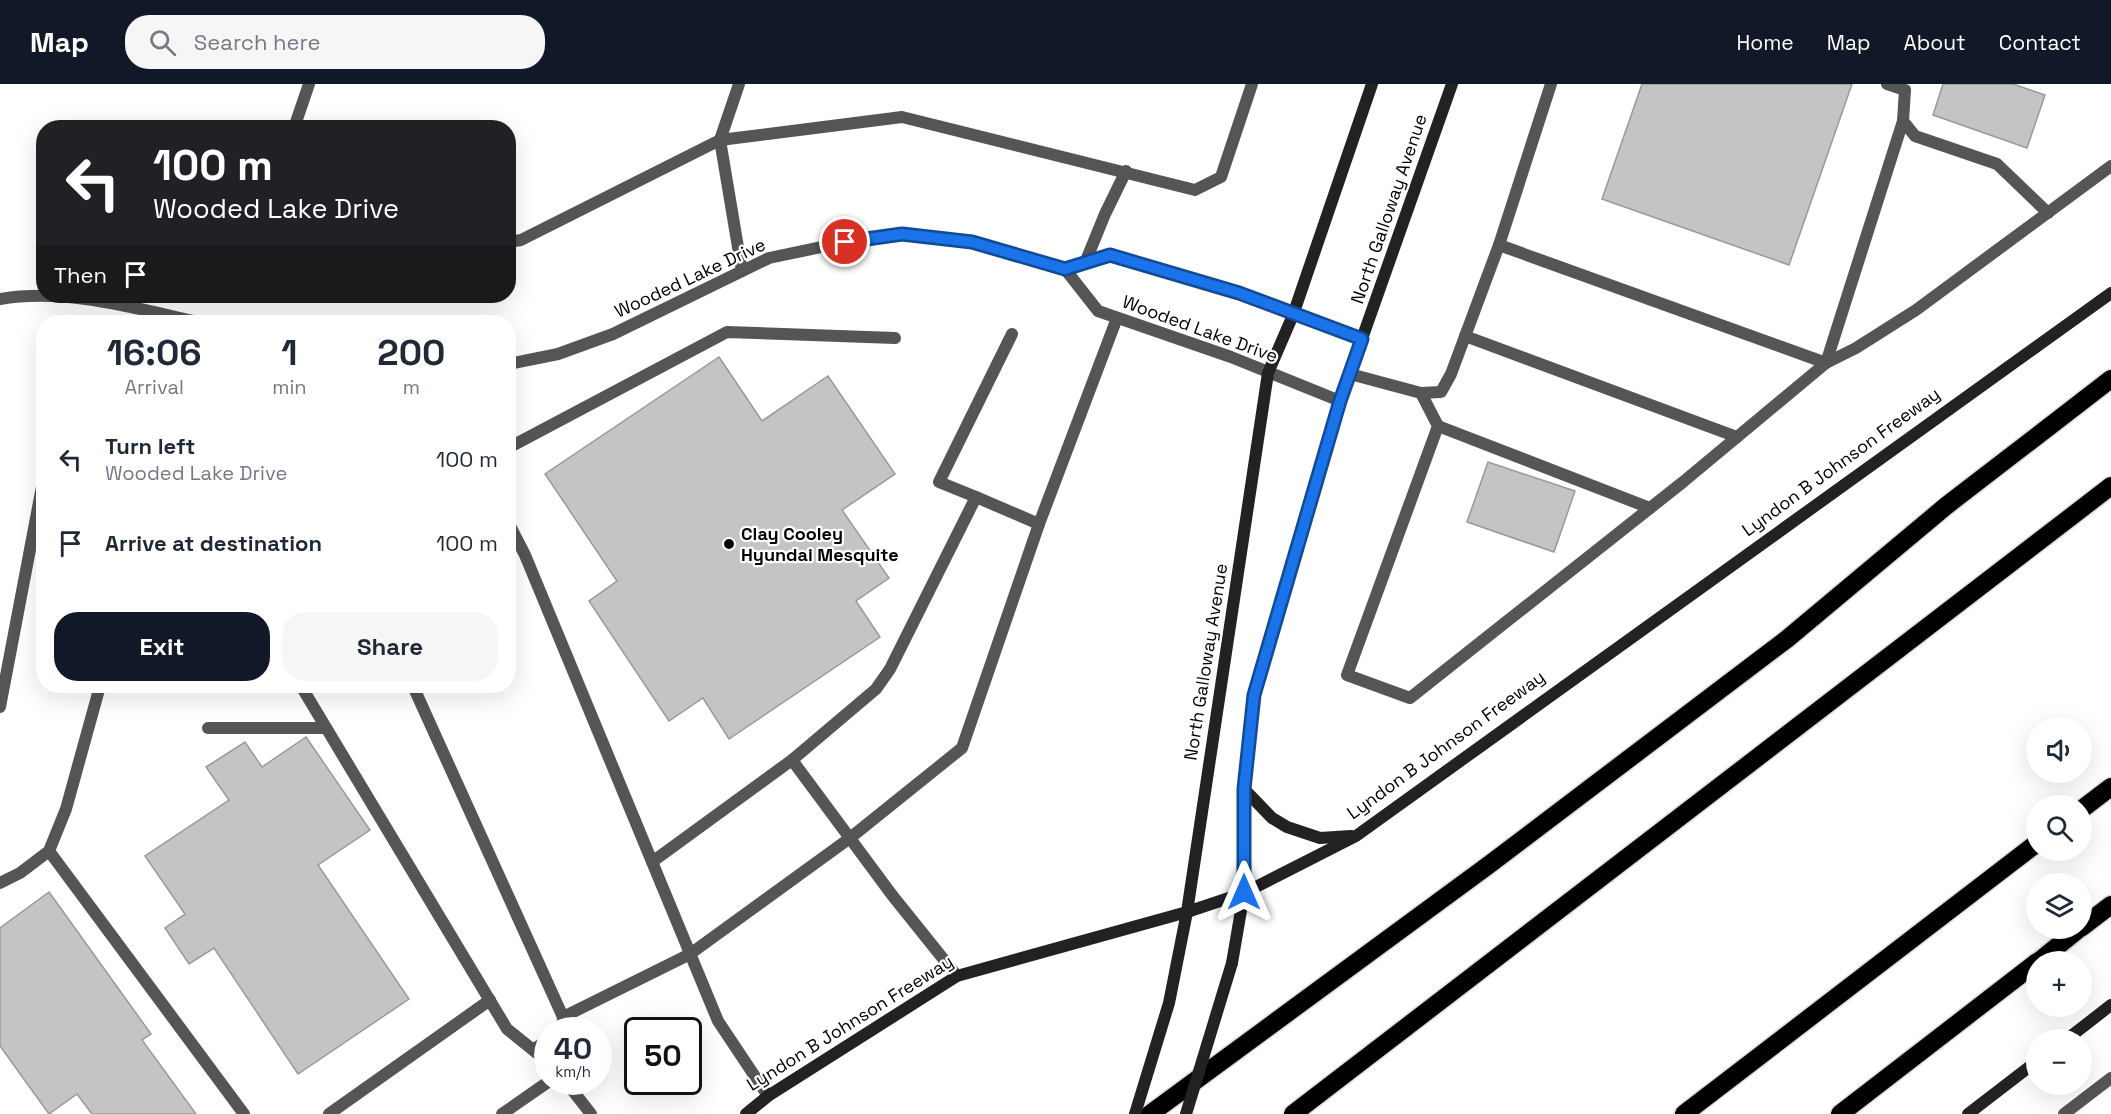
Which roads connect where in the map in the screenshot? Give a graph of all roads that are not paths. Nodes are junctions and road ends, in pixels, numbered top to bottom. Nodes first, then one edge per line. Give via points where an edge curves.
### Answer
1 (309, 84) edge
2 (739, 84) edge
3 (1252, 84) edge
4 (1371, 84) edge
5 (1452, 84) edge
6 (1551, 84) edge
7 (1887, 84) edge
8 (297, 120) edge
9 (1903, 121) junction
10 (720, 140) junction
11 (2111, 166) edge
12 (1126, 171) junction
13 (2048, 213) junction
14 (516, 241) edge
15 (1499, 245) junction
16 (1085, 263) junction
17 (1065, 269) junction
18 (742, 271) junction
19 (2111, 293) edge
20 (36, 296) edge
21 (0, 299) edge
22 (114, 303) edge
23 (167, 315) edge
24 (1293, 315) junction
25 (1117, 318) junction
26 (1012, 334) dead end
27 (1465, 336) junction
28 (895, 338) dead end
29 (1362, 339) junction
30 (516, 362) edge
31 (1826, 363) junction
32 (1268, 373) junction
33 (1350, 374) junction
34 (2111, 379) edge
35 (1421, 393) junction
36 (1340, 401) junction
37 (1438, 426) junction
38 (1737, 437) junction
39 (516, 444) edge
40 (2111, 486) edge
41 (976, 497) junction
42 (1650, 508) junction
43 (36, 518) edge
44 (1039, 524) junction
45 (516, 538) edge
46 (98, 693) edge
47 (305, 693) edge
48 (416, 693) edge
49 (0, 707) edge
50 (208, 728) dead end
51 (326, 728) junction
52 (792, 760) junction
53 (2111, 787) edge
54 (1244, 789) junction
55 (2092, 801) edge
56 (1356, 836) junction
57 (849, 838) junction
58 (49, 851) junction
59 (2026, 851) edge
60 (652, 862) junction
61 (0, 883) edge
62 (1244, 892) junction
63 (2111, 905) edge
64 (1187, 912) junction
65 (2092, 920) edge
66 (2067, 939) edge
67 (2051, 951) edge
68 (690, 954) junction
69 (2026, 970) edge
70 (957, 976) junction
71 (490, 1000) junction
72 (2111, 1005) edge
73 (563, 1017) joint
74 (2080, 1029) edge
75 (534, 1049) edge
76 (2026, 1070) edge
77 (2111, 1078) edge
78 (534, 1092) edge
79 (576, 1095) edge
80 (768, 1096) junction
81 (244, 1114) edge
82 (329, 1114) edge
83 (502, 1114) edge
84 (591, 1114) edge
85 (746, 1114) edge
86 (1135, 1114) edge
87 (1150, 1114) edge
88 (1186, 1114) edge
89 (1293, 1114) edge
90 (1684, 1114) edge
91 (1840, 1114) edge
92 (1968, 1114) edge
93 (2064, 1114) edge

1 - 8 street
2 - 10 street
3 - 12 street via 1221,177 1195,190
4 - 24 main road, North Galloway Avenue
5 - 29 main road, North Galloway Avenue
6 - 15 street
7 - 9 street via 1905,90
9 - 13 street via 1915,136 1997,165
9 - 31 street
10 - 12 street via 902,117
10 - 14 street
10 - 18 street
11 - 13 street
12 - 16 street
13 - 31 street via 1916,310
15 - 27 street
15 - 31 street
16 - 17 street
16 - 24 street via 1110,255 1239,293
17 - 18 street, Wooded Lake Drive via 972,242 902,234 769,258
17 - 25 street, Wooded Lake Drive via 1098,311
18 - 30 street, Wooded Lake Drive via 614,334 558,354
19 - 56 main road, Lyndon B Johnson Freeway
20 - 21 street
22 - 23 street
24 - 29 street
24 - 32 main road, North Galloway Avenue
25 - 32 street, Wooded Lake Drive
25 - 44 street
26 - 41 street via 939,482
27 - 35 street via 1441,392
27 - 38 street
28 - 39 street via 727,332
29 - 33 main road, North Galloway Avenue
31 - 38 street
32 - 36 street, Wooded Lake Drive
32 - 64 main road, North Galloway Avenue
33 - 35 street
33 - 36 main road, North Galloway Avenue
34 - 87 highway via 1947,506 1787,639
35 - 37 street
36 - 54 main road, North Galloway Avenue via 1254,695
37 - 42 street
37 - 42 street via 1347,675 1410,698
38 - 42 street
40 - 89 highway
41 - 44 street
41 - 52 street via 890,669 876,689
43 - 49 street
44 - 57 street via 962,748
45 - 60 street
46 - 58 street via 66,810
47 - 51 street
48 - 73 street
50 - 51 street
51 - 71 street
52 - 57 street
52 - 60 street
53 - 55 highway
54 - 56 main road via 1272,818 1287,827 1320,838
54 - 62 main road, North Galloway Avenue
56 - 62 main road, Lyndon B Johnson Freeway
57 - 68 street
57 - 70 street
58 - 61 street
58 - 81 street
59 - 90 highway
60 - 68 street
62 - 64 main road, Lyndon B Johnson Freeway
62 - 88 main road, North Galloway Avenue, bridge via 1232,963
63 - 65 highway
64 - 70 main road, Lyndon B Johnson Freeway
64 - 86 main road, North Galloway Avenue via 1169,1003
66 - 67 highway
68 - 73 street
68 - 80 street via 718,1021
69 - 91 highway
70 - 80 main road, Lyndon B Johnson Freeway
71 - 75 street via 507,1029
71 - 82 street
72 - 74 main road
76 - 92 main road
77 - 93 street
78 - 83 street
79 - 84 street
80 - 85 main road, Lyndon B Johnson Freeway

